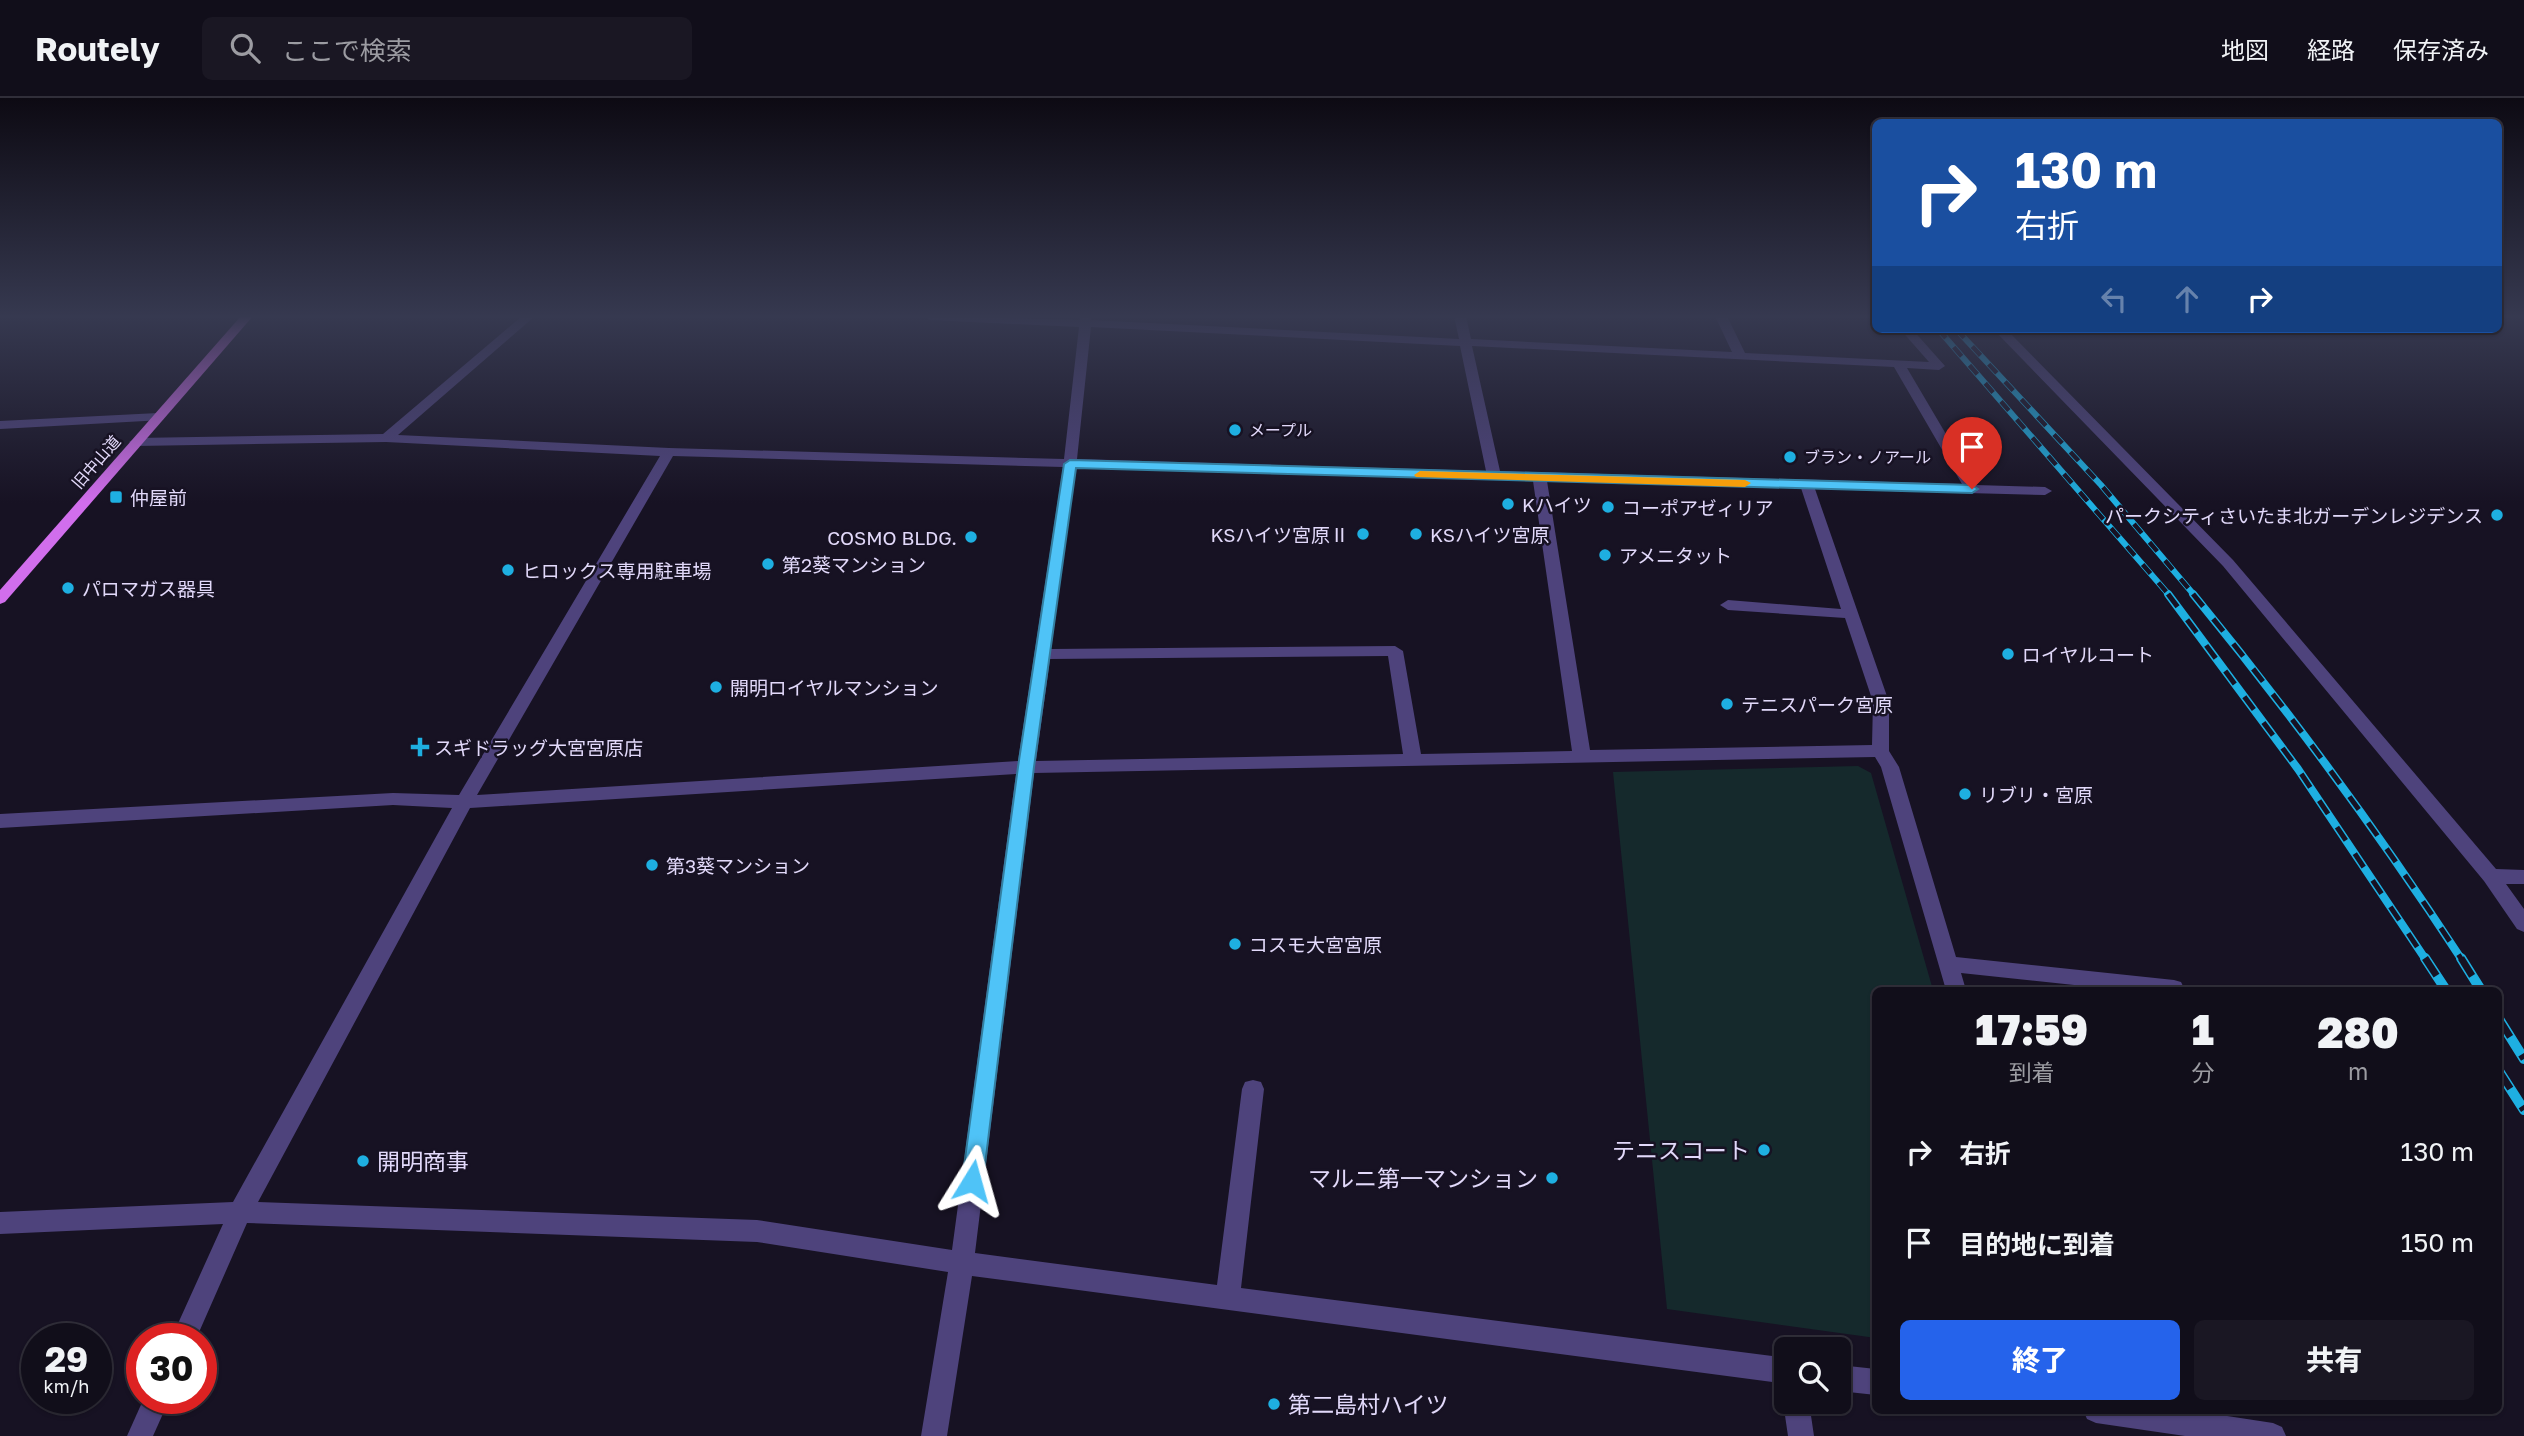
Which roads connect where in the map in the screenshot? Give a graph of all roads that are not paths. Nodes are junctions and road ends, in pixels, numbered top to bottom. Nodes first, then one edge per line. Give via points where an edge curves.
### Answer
1 (191, 378) edge
2 (456, 378) edge
3 (1079, 378) edge
4 (1473, 378) edge
5 (1907, 378) edge
6 (2044, 378) edge
7 (158, 416) junction
8 (0, 425) edge
9 (386, 438) junction
10 (136, 442) junction
11 (669, 452) junction
12 (1070, 464) junction
13 (1494, 477) junction
14 (1540, 478) junction
15 (1807, 485) junction
16 (1972, 489) junction
17 (2045, 491) dead end
18 (0, 599) edge
19 (1728, 605) dead end
20 (1851, 614) junction
21 (1042, 654) junction
22 (1880, 751) junction
23 (1582, 757) junction
24 (1413, 760) junction
25 (1026, 767) junction
26 (464, 802) junction
27 (0, 821) edge
28 (2491, 876) junction
29 (2524, 877) edge
30 (2524, 924) edge
31 (1948, 964) junction
32 (1955, 987) edge
33 (2165, 987) edge
34 (1252, 1089) dead end
35 (240, 1212) junction
36 (0, 1223) edge
37 (962, 1263) junction
38 (1228, 1298) junction
39 (190, 1323) edge
40 (1774, 1369) edge
41 (1851, 1379) edge
42 (1872, 1382) edge
43 (150, 1414) edge
44 (1798, 1414) edge
45 (2123, 1414) edge
46 (140, 1436) edge
47 (933, 1436) edge
48 (1801, 1436) edge
49 (2273, 1436) edge

1 - 7 main road, 旧中山道
2 - 9 street
3 - 12 street
4 - 13 street
5 - 16 street
6 - 28 street via 2228,563
7 - 8 street
7 - 10 main road, 旧中山道
9 - 10 street
9 - 11 street
10 - 18 main road, 旧中山道
11 - 12 street
11 - 26 street
12 - 13 street
12 - 21 street
13 - 14 street
14 - 15 street
14 - 23 street
15 - 16 street
15 - 20 street
16 - 17 street
19 - 20 street
20 - 22 street via 1881,702
21 - 24 street via 1395,651
21 - 25 street
22 - 23 street
22 - 31 street via 1890,767
23 - 24 street
24 - 25 street
25 - 26 street
25 - 37 street
26 - 27 street via 393,799
26 - 35 street
28 - 29 street
28 - 30 street
31 - 32 street
31 - 33 street
34 - 38 street
35 - 36 street
35 - 37 street via 757,1231
35 - 39 street
37 - 38 street
37 - 47 street
38 - 40 street
41 - 42 street
43 - 46 street
44 - 48 street
45 - 49 street

